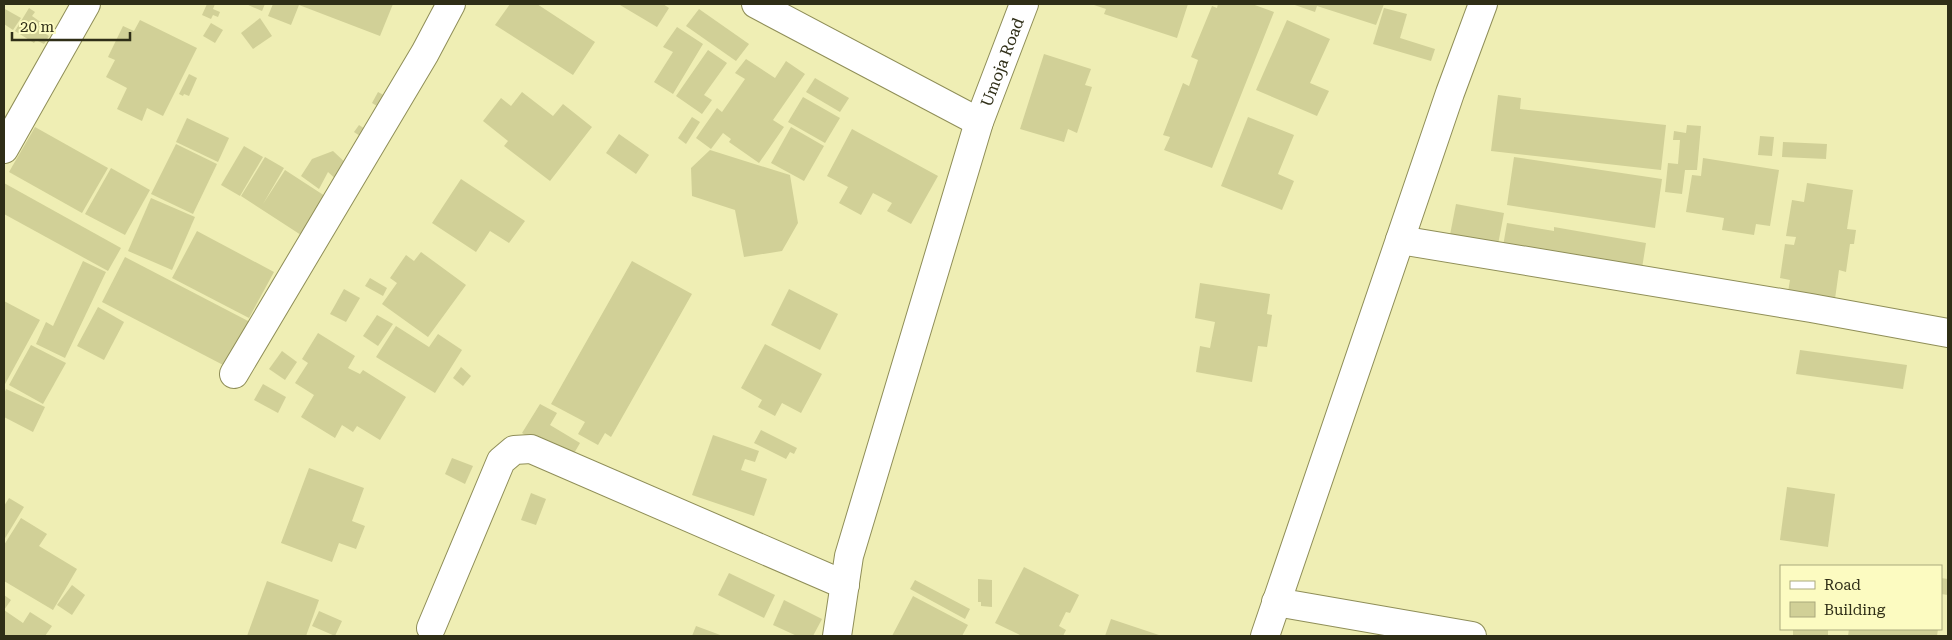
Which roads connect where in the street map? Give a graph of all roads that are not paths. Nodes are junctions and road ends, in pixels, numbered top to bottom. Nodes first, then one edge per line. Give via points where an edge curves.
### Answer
1 (86, 4) edge
2 (451, 4) edge
3 (756, 4) edge
4 (1024, 4) edge
5 (1483, 4) edge
6 (979, 122) junction
7 (4, 148) edge
8 (1400, 240) junction
9 (1948, 333) edge
10 (234, 374) dead end
11 (845, 585) junction
12 (1276, 602) junction
13 (431, 628) dead end
14 (837, 636) edge
15 (1265, 636) edge
16 (1472, 636) edge

1 - 7 street
2 - 10 street
3 - 6 street
4 - 6 street, Umoja Road
5 - 8 street
6 - 11 street, Umoja Road via 849,556
8 - 9 street
8 - 12 street
11 - 13 street via 531,449 514,450 501,461
11 - 14 street, Umoja Road
12 - 15 street
12 - 16 street

